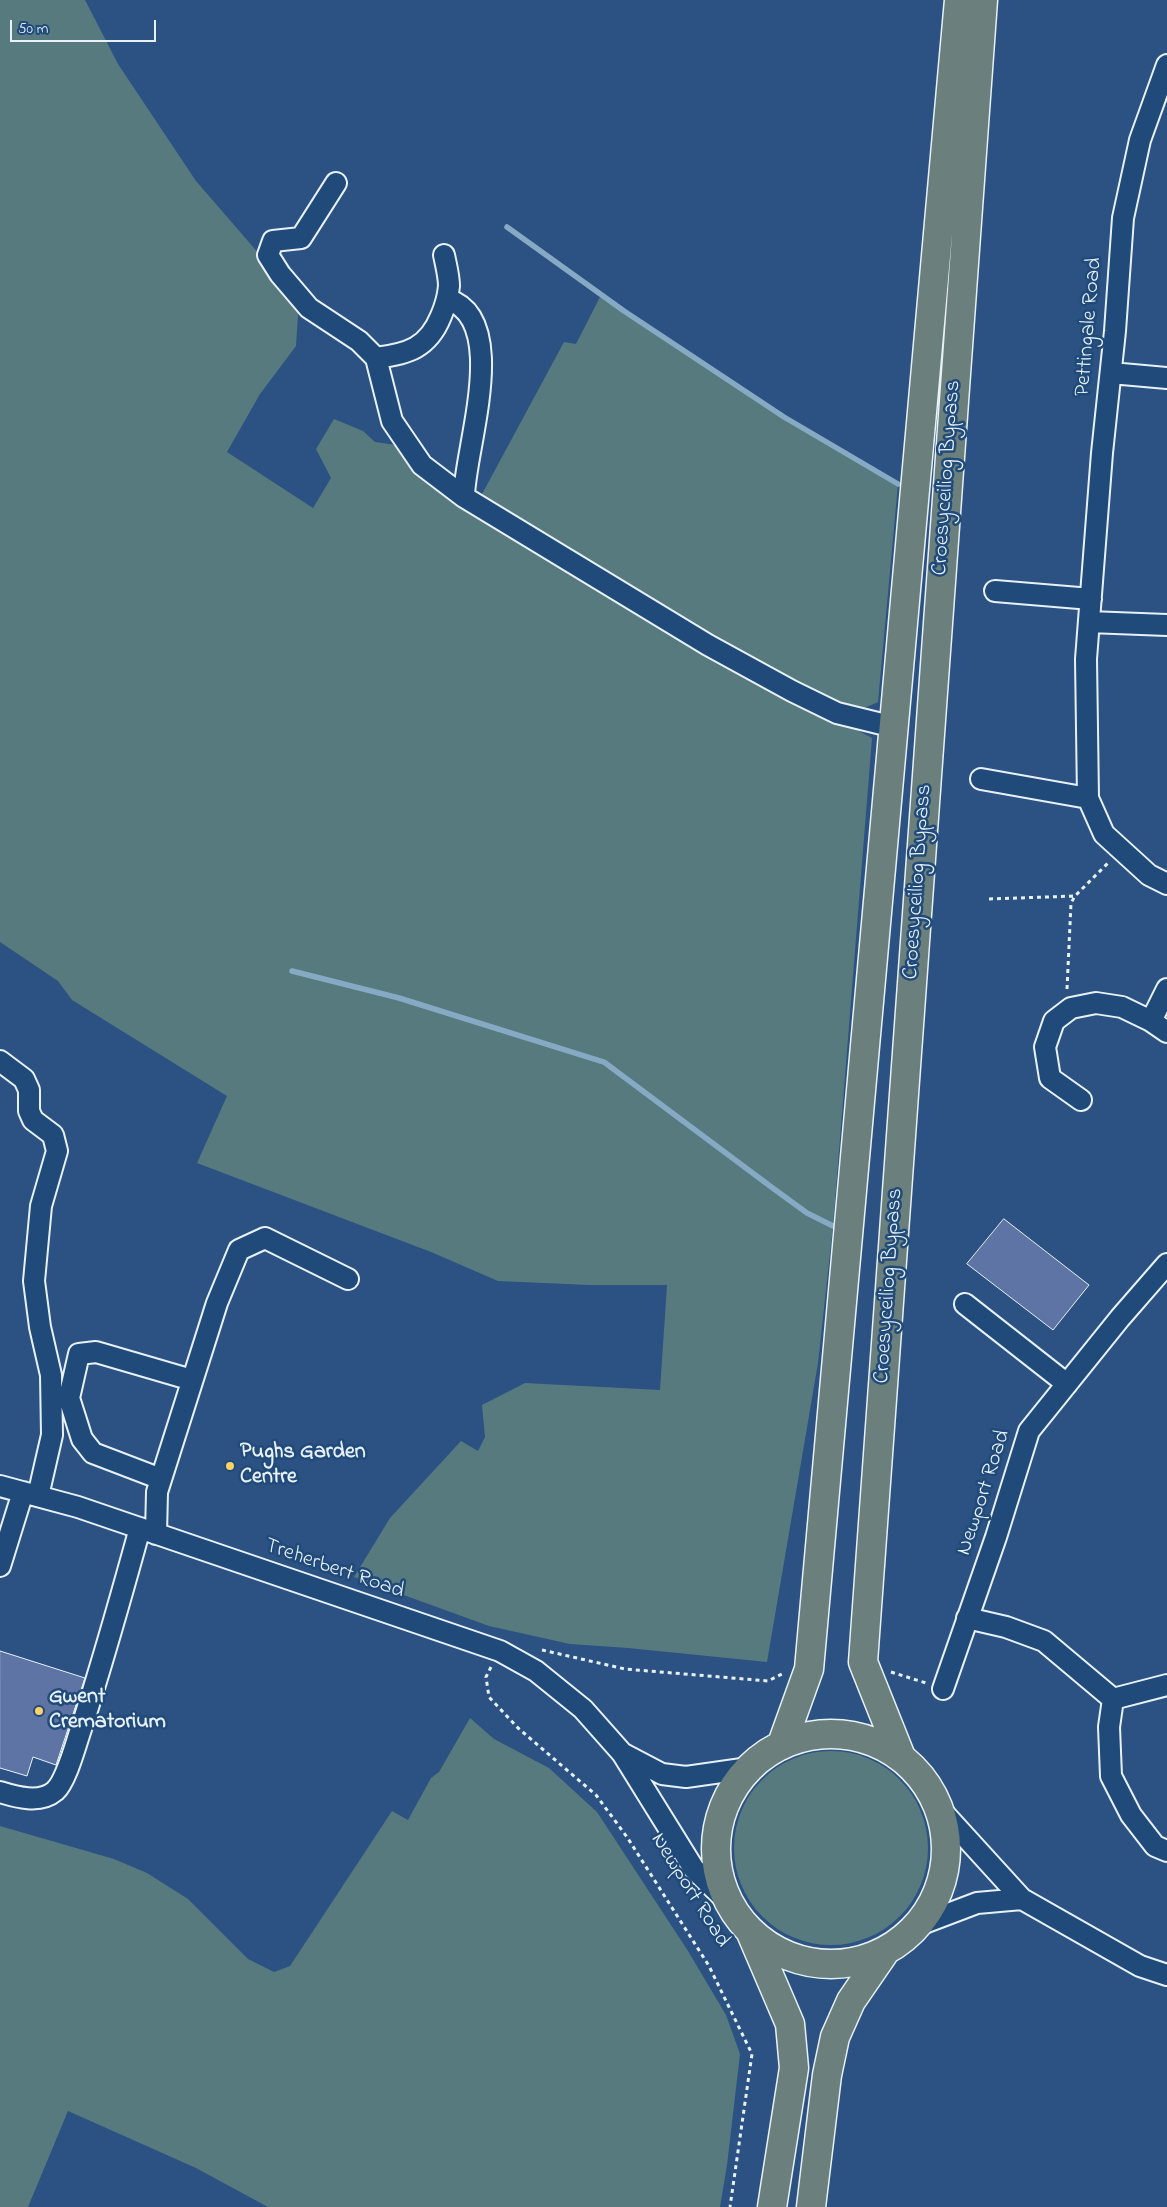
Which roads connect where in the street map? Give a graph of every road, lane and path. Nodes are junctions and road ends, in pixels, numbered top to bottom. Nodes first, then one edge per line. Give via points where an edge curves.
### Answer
1 (959, 0) edge
2 (983, 0) edge
3 (1167, 65) edge
4 (336, 183) dead end
5 (444, 255) dead end
6 (447, 299) junction
7 (376, 358) junction
8 (1111, 373) junction
9 (1167, 378) edge
10 (464, 496) junction
11 (995, 591) dead end
12 (1091, 599) junction
13 (1089, 622) junction
14 (1167, 625) edge
15 (894, 727) junction
16 (981, 779) dead end
17 (1088, 798) junction
18 (1121, 850) junction
19 (1167, 884) edge
20 (1075, 896) junction
21 (988, 899) dead end
22 (1167, 989) edge
23 (1071, 1008) junction
24 (1159, 1026) edge
25 (0, 1061) edge
26 (1080, 1100) dead end
27 (1167, 1264) edge
28 (348, 1279) dead end
29 (965, 1304) dead end
30 (192, 1380) junction
31 (1067, 1384) junction
32 (161, 1479) junction
33 (0, 1486) edge
34 (30, 1494) junction
35 (148, 1531) junction
36 (0, 1566) edge
37 (967, 1618) junction
38 (541, 1650) dead end
39 (500, 1651) junction
40 (863, 1662) junction
41 (809, 1664) junction
42 (1167, 1685) edge
43 (943, 1689) joint
44 (1113, 1699) junction
45 (782, 1744) junction
46 (622, 1753) junction
47 (901, 1757) junction
48 (749, 1768) junction
49 (0, 1792) edge
50 (940, 1809) junction
51 (1167, 1851) edge
52 (1022, 1899) junction
53 (728, 1902) junction
54 (919, 1925) junction
55 (751, 1933) junction
56 (884, 1953) junction
57 (1167, 1975) edge
58 (730, 2207) edge
59 (772, 2207) edge
60 (811, 2207) edge

1 - 15 highway, Croesyceiliog Bypass
2 - 40 highway, Croesyceiliog Bypass
3 - 8 street, Pettingale Road via 1140,140 1123,218
4 - 7 street via 301,238 273,241 268,255 310,308 359,341
5 - 6 street via 449,286
6 - 7 street via 438,323 417,348 399,355
6 - 10 street via 468,314 479,348 480,394
7 - 10 street via 392,421 422,465
8 - 9 street
8 - 12 street, Pettingale Road
10 - 15 street via 708,645 792,691 836,713
11 - 12 street
12 - 13 street, Pettingale Road
13 - 14 street
13 - 17 street, Pettingale Road via 1086,659
15 - 41 highway, Croesyceiliog Bypass
16 - 17 street
17 - 18 street, Pettingale Road via 1104,834
18 - 19 street, Pettingale Road via 1149,875
18 - 20 path
20 - 21 path
20 - 23 path via 1071,903 1066,996
22 - 24 street
23 - 24 street via 1096,1003 1122,1007
23 - 26 street via 1054,1021 1045,1047 1050,1078
25 - 34 street via 24,1079 29,1090 28,1111 33,1120 53,1135 57,1150 41,1206 34,1281 51,1375 52,1435
27 - 31 street, Newport Road
28 - 30 street via 265,1238 239,1250 216,1303
29 - 31 street
30 - 32 street
30 - 32 street via 96,1352 79,1354 69,1398 82,1439 93,1454
31 - 37 street, Newport Road via 1029,1431
32 - 35 street
33 - 34 street, Treherbert Road
34 - 35 street, Treherbert Road via 78,1506
34 - 36 street
35 - 39 street, Treherbert Road
35 - 49 street via 67,1769 55,1791 42,1798 20,1798
37 - 43 street, Newport Road
37 - 44 street via 1006,1627 1044,1641
38 - 41 path via 625,1669 768,1681 799,1664
39 - 46 street, Treherbert Road via 536,1671 583,1709
39 - 58 path, Newport Road via 486,1677 489,1697 518,1728 596,1795 622,1830 709,1966 752,2054
40 - 43 path
40 - 47 highway, Croesyceiliog Bypass
41 - 45 highway, Croesyceiliog Bypass
42 - 44 street
44 - 51 street via 1109,1727 1111,1776 1131,1815 1155,1846
45 - 47 highway via 812,1735 844,1734 874,1742
45 - 48 highway
46 - 48 street, Treherbert Road via 662,1774 686,1777
46 - 53 street, Treherbert Road via 694,1870
47 - 50 highway via 925,1781
48 - 53 highway via 728,1797 717,1831 717,1867
50 - 52 street
50 - 54 highway via 947,1839 945,1870 936,1899
52 - 54 street via 977,1903
52 - 57 street via 1140,1966
53 - 55 highway
54 - 56 highway
55 - 56 highway via 780,1953 814,1964 850,1964
55 - 59 highway via 790,2024 794,2068
56 - 60 highway via 851,2001 835,2037 827,2075

